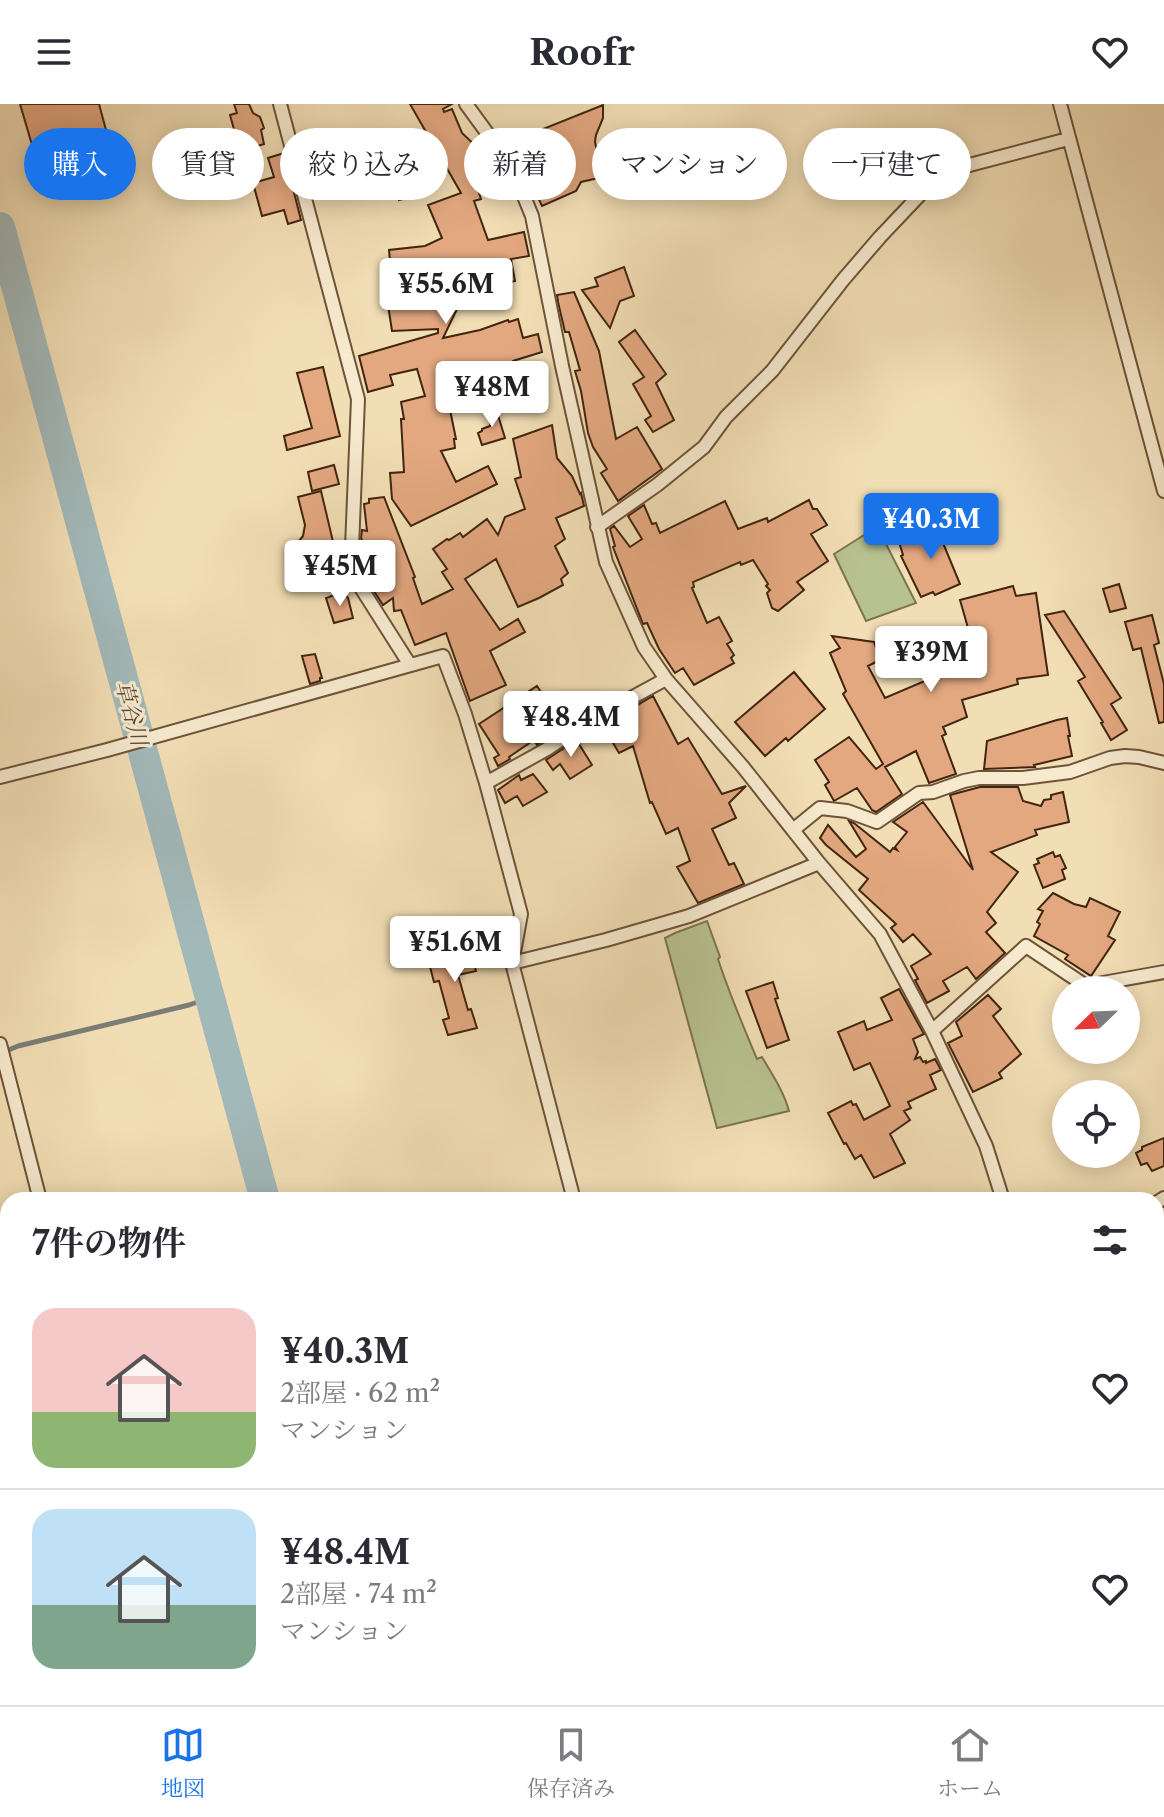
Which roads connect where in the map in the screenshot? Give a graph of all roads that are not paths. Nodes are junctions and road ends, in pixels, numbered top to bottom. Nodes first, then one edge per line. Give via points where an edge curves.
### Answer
1 (280, 104) edge
2 (466, 104) edge
3 (1060, 104) edge
4 (1068, 139) junction
5 (1163, 485) edge
6 (597, 527) junction
7 (410, 665) junction
8 (666, 679) junction
9 (1164, 763) edge
10 (0, 777) edge
11 (486, 783) junction
12 (793, 830) junction
13 (819, 863) junction
14 (512, 963) junction
15 (1164, 972) edge
16 (932, 1031) junction
17 (0, 1044) edge
18 (38, 1192) edge
19 (572, 1192) edge
20 (1000, 1192) edge

1 - 7 street via 358,399 351,572
2 - 6 street via 512,167 532,216
3 - 4 street
4 - 5 street
4 - 6 street via 958,168 932,182 861,258 704,447
6 - 8 street via 606,562 644,647
7 - 10 street
7 - 11 street via 443,656
8 - 11 street
8 - 12 street
9 - 12 street via 1125,756 1070,772 979,778 919,793 877,822 820,808
11 - 14 street via 521,914
12 - 13 street
13 - 14 street via 689,916
13 - 16 street via 880,934
14 - 19 street
15 - 16 street via 1086,986 1026,946
16 - 20 street via 986,1146
17 - 18 street

